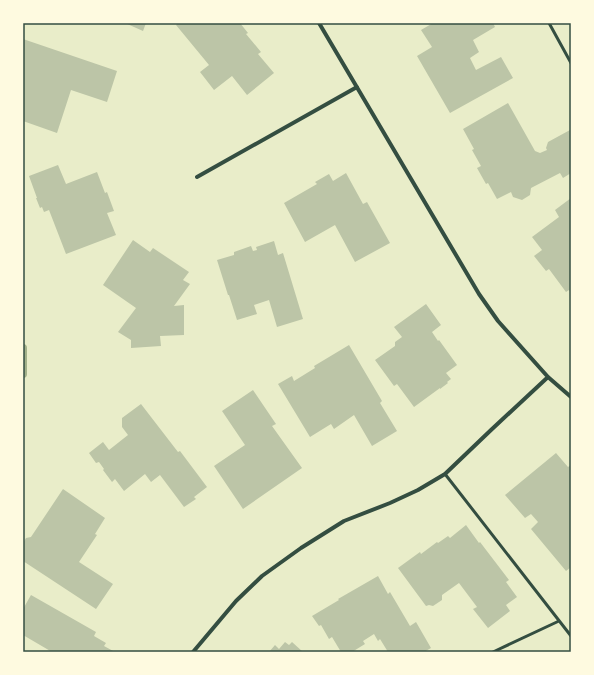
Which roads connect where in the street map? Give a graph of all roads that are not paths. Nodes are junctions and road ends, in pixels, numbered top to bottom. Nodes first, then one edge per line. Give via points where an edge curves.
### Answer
1 (319, 23) edge
2 (549, 23) edge
3 (571, 63) edge
4 (357, 87) junction
5 (197, 177) dead end
6 (548, 377) junction
7 (571, 397) edge
8 (445, 474) junction
9 (559, 621) junction
10 (571, 636) edge
11 (193, 652) edge
12 (493, 652) edge

1 - 4 street
2 - 3 lane
4 - 5 street
4 - 6 street via 479,294 498,321
6 - 7 street
6 - 8 street
8 - 9 lane
8 - 11 street via 418,490 344,521 301,548 262,576 241,596
9 - 10 lane
9 - 12 lane

